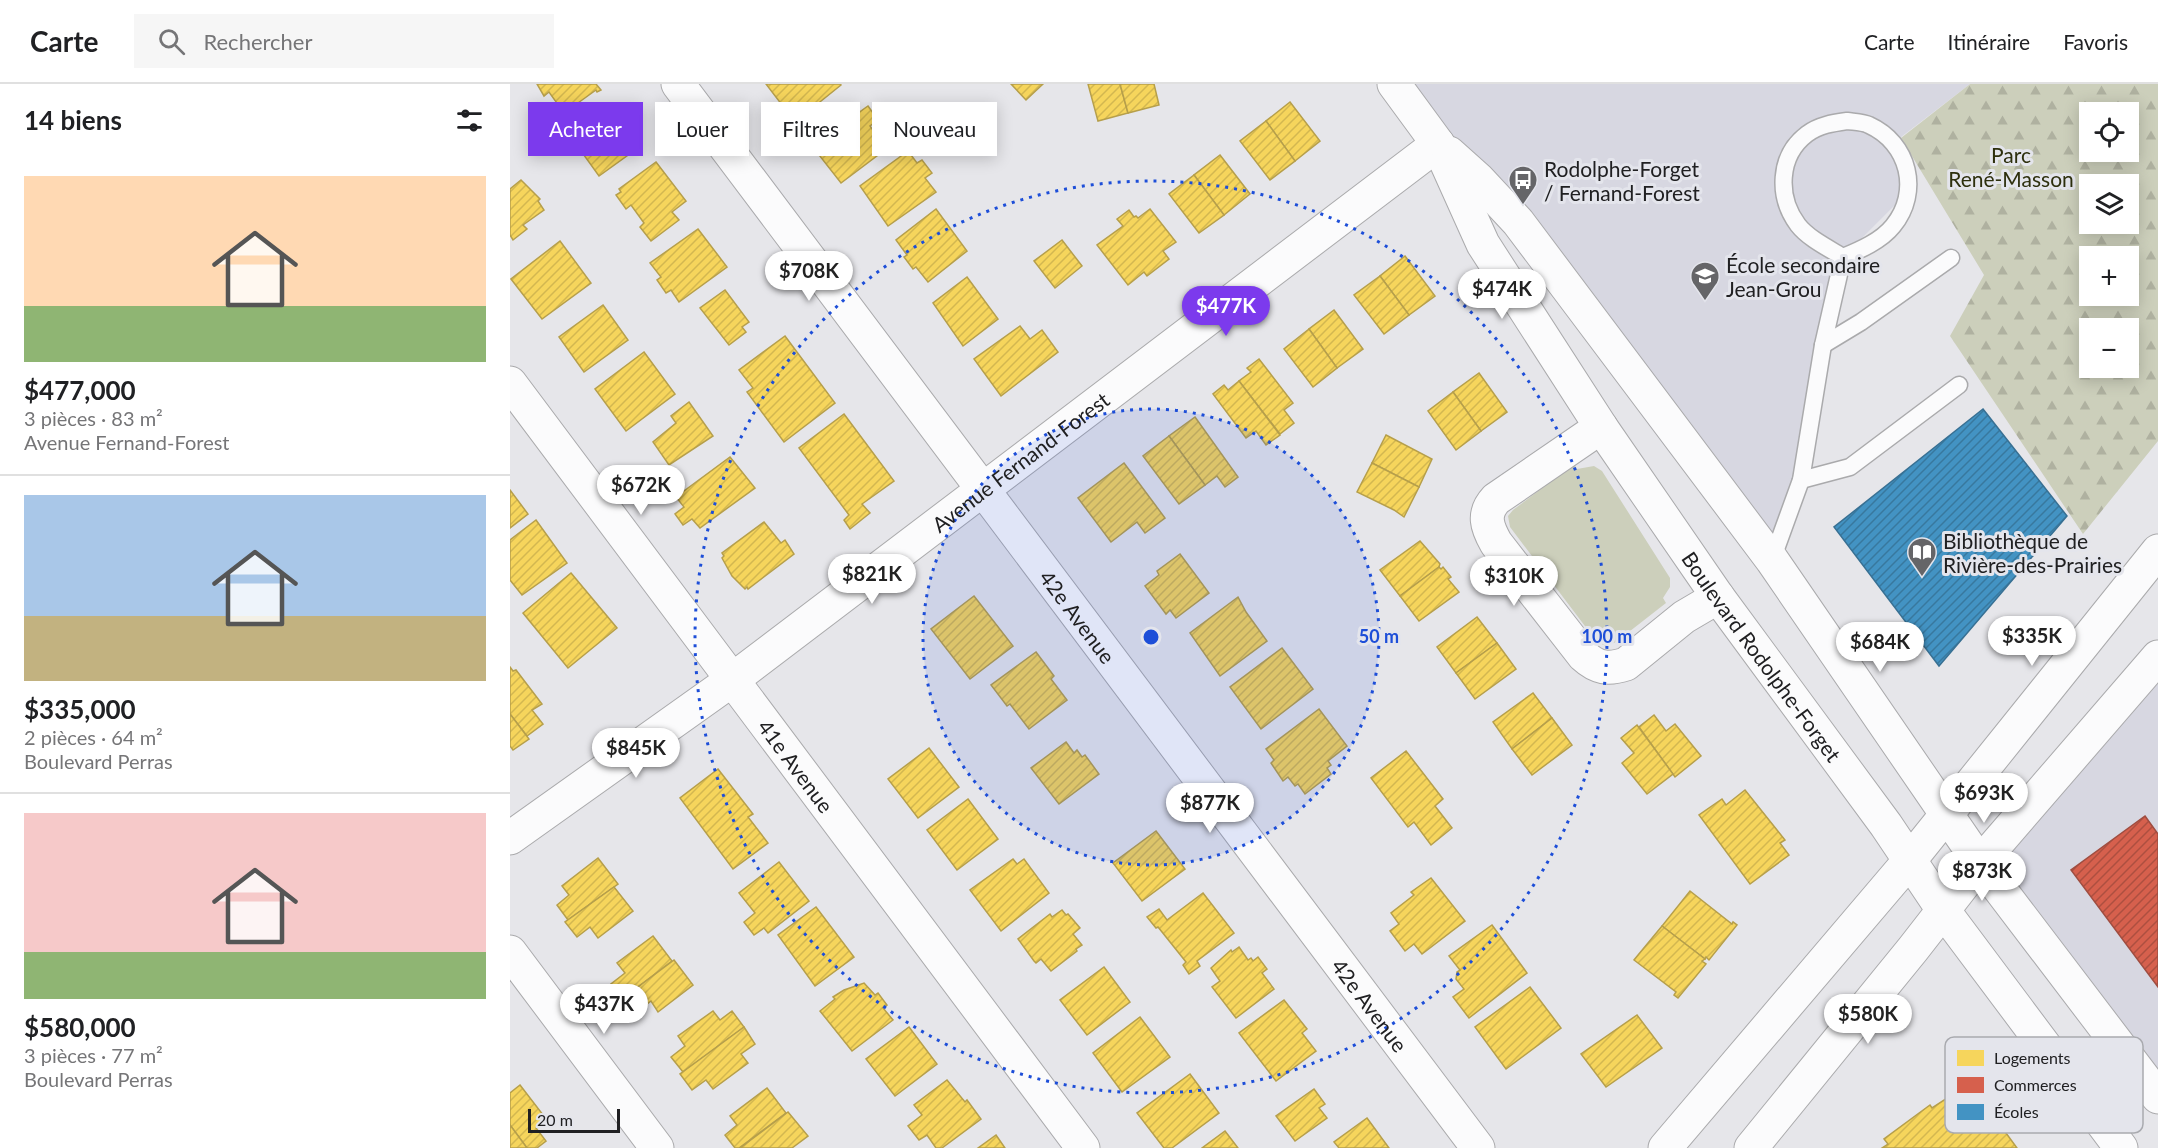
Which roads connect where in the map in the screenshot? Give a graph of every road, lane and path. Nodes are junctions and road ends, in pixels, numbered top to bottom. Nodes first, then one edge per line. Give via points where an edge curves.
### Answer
1 (678, 84) edge
2 (1394, 84) edge
3 (1438, 144) junction
4 (1843, 257) junction
5 (1952, 258) dead end
6 (1823, 345) junction
7 (510, 383) edge
8 (1959, 385) dead end
9 (1601, 427) junction
10 (1801, 480) junction
11 (982, 490) junction
12 (2158, 551) edge
13 (1772, 560) junction
14 (1718, 597) junction
15 (2158, 657) edge
16 (732, 680) junction
17 (1947, 814) junction
18 (510, 838) edge
19 (1910, 860) junction
20 (1980, 863) junction
21 (1943, 910) junction
22 (510, 952) edge
23 (2038, 1037) edge
24 (2112, 1037) edge
25 (2143, 1077) edge
26 (2158, 1097) edge
27 (2110, 1133) edge
28 (650, 1145) edge
29 (1083, 1148) edge
30 (1478, 1148) edge
31 (1665, 1148) edge
32 (1751, 1148) edge
33 (2121, 1148) edge

1 - 11 street, 42e Avenue
2 - 3 street, Boulevard Rodolphe-Forget
3 - 9 street, Boulevard Rodolphe-Forget via 1483,244
3 - 11 street, Avenue Fernand-Forest
3 - 13 street, Boulevard Rodolphe-Forget via 1518,222
4 - 4 lane via 1859,251 1892,227 1904,211 1909,191 1908,170 1900,151 1886,135 1868,124 1846,121 1826,124 1807,134 1793,149 1784,168 1783,189 1788,210 1800,227
4 - 6 lane
5 - 6 lane
6 - 10 lane
7 - 16 street, 41e Avenue
8 - 10 lane via 1850,467
9 - 14 street, Boulevard Rodolphe-Forget
9 - 14 street via 1496,499 1487,517 1496,543 1584,656 1593,665 1604,668 1626,664 1684,617
10 - 13 lane
11 - 16 street, Avenue Fernand-Forest
11 - 30 street, 42e Avenue
12 - 17 street
13 - 17 street, Boulevard Rodolphe-Forget
14 - 19 street, Boulevard Rodolphe-Forget
15 - 20 street
16 - 18 street, Avenue Fernand-Forest
16 - 29 street, 41e Avenue
17 - 19 street
17 - 20 street, Boulevard Rodolphe-Forget
19 - 21 street, Boulevard Rodolphe-Forget
19 - 31 street
20 - 21 street
20 - 24 street, Boulevard Rodolphe-Forget
21 - 23 street, Boulevard Rodolphe-Forget
21 - 32 street
22 - 28 street
25 - 26 street, Boulevard Rodolphe-Forget
27 - 33 street, Boulevard Rodolphe-Forget

